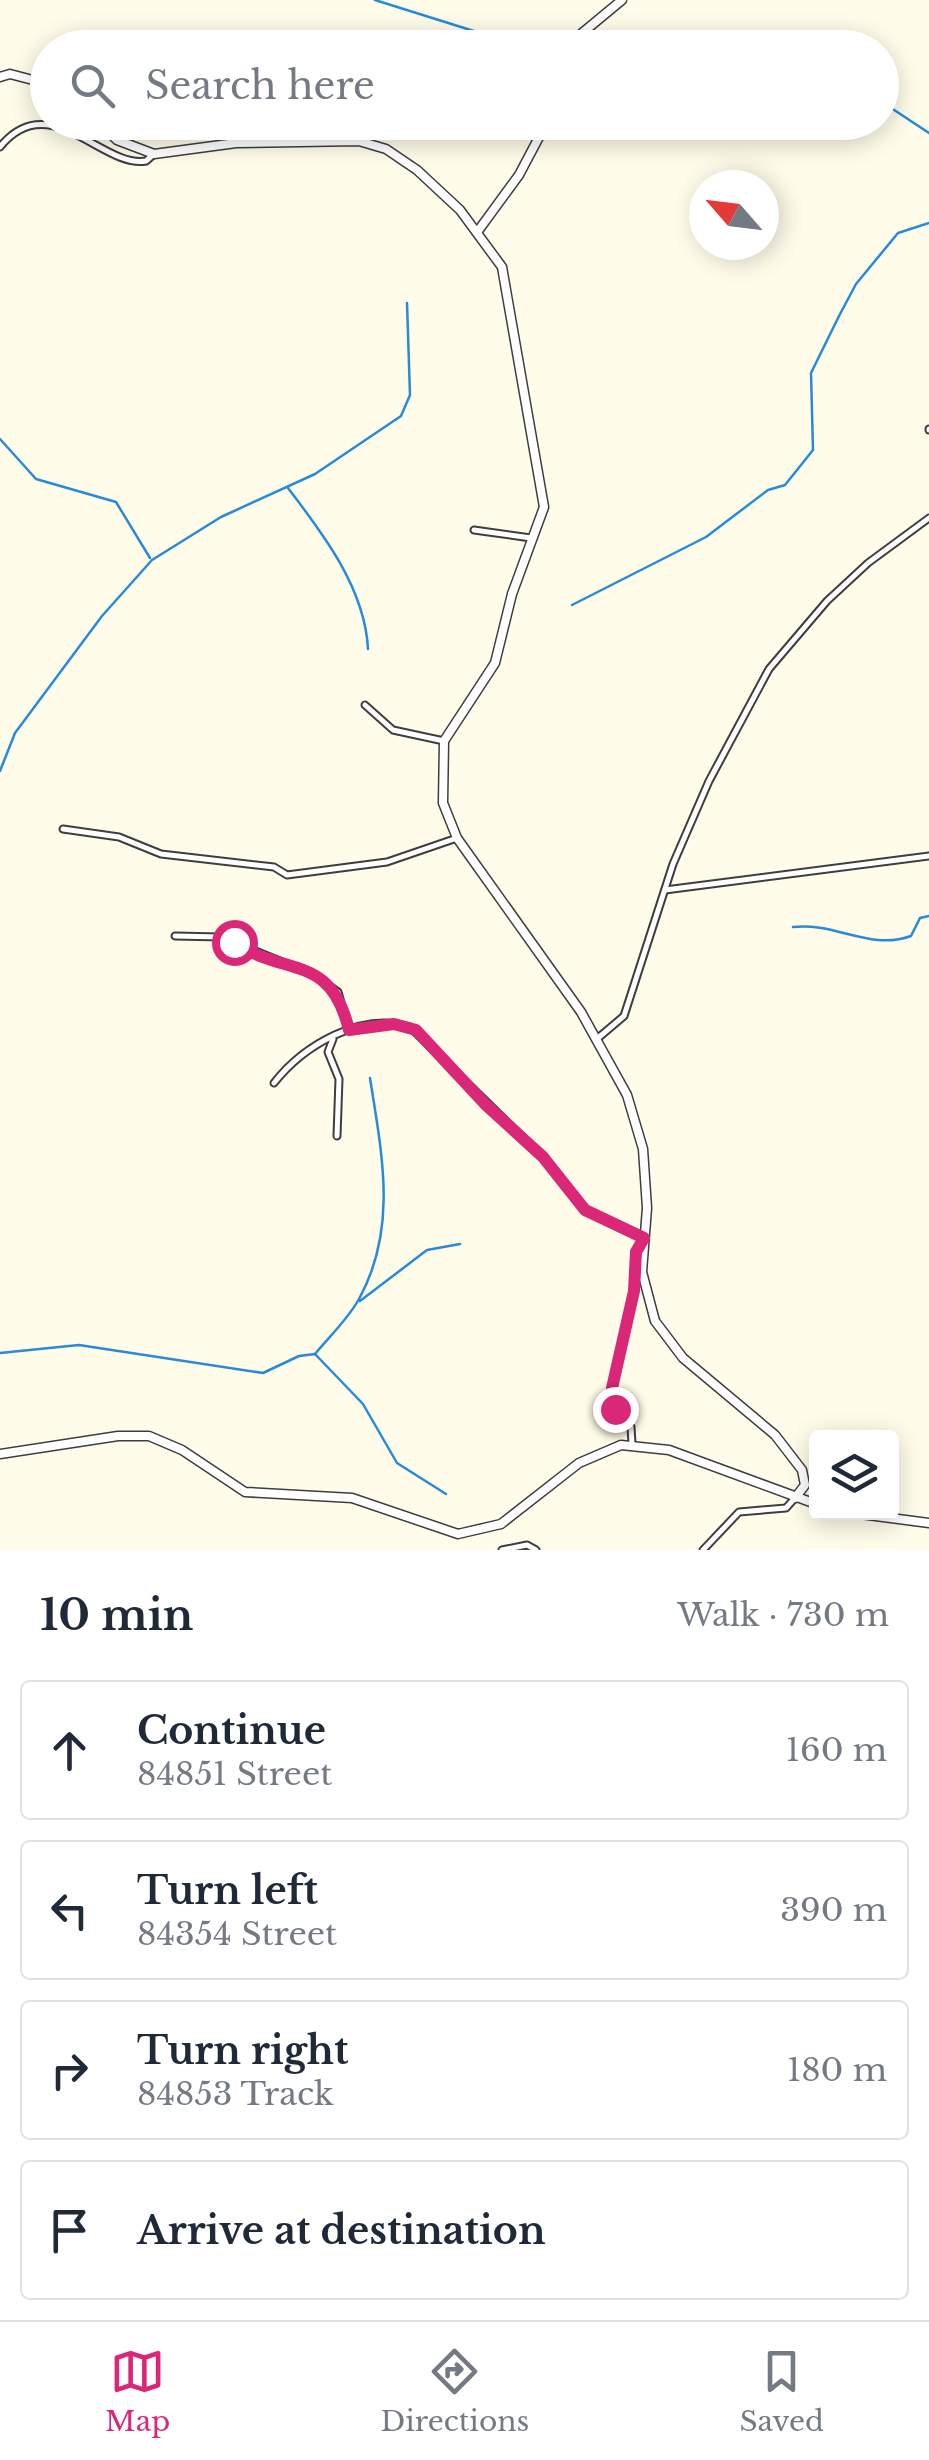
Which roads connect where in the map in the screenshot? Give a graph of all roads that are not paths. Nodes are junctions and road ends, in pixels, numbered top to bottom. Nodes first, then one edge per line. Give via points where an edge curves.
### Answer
1 (622, 0) edge
2 (586, 30) edge
3 (0, 77) edge
4 (30, 79) edge
5 (30, 127) edge
6 (90, 140) edge
7 (117, 140) edge
8 (538, 140) edge
9 (0, 147) edge
10 (154, 154) junction
11 (478, 231) junction
12 (929, 518) edge
13 (474, 530) dead end
14 (534, 538) junction
15 (365, 705) dead end
16 (444, 741) junction
17 (63, 828) dead end
18 (457, 838) junction
19 (929, 856) edge
20 (664, 890) junction
21 (174, 936) dead end
22 (349, 1030) junction
23 (598, 1038) junction
24 (333, 1039) junction
25 (274, 1083) dead end
26 (337, 1136) dead end
27 (644, 1238) junction
28 (632, 1444) junction
29 (0, 1454) edge
30 (805, 1485) junction
31 (809, 1493) edge
32 (795, 1498) junction
33 (809, 1502) edge
34 (899, 1519) edge
35 (929, 1523) edge
36 (502, 1550) edge
37 (536, 1550) edge
38 (703, 1550) edge

1 - 2 street
3 - 4 street
5 - 9 street
6 - 10 street via 128,160 146,161
7 - 10 street
8 - 11 street
10 - 11 street via 236,143 359,141 386,149 416,170
11 - 14 street via 502,267 513,307 544,507
12 - 20 street via 841,588 769,669 709,781
13 - 14 street
14 - 16 street via 495,663
15 - 16 street via 394,730
16 - 18 street via 443,803
17 - 18 street via 119,837 161,854 274,867 287,875 387,862
18 - 23 street
19 - 20 street
20 - 23 street via 624,1016
21 - 22 street via 221,937 314,975 338,992
22 - 24 street
22 - 27 street via 394,1024 416,1030 543,1157 585,1210
23 - 27 street via 627,1095 643,1149
24 - 25 street via 312,1044
24 - 26 street via 328,1052 340,1078
27 - 28 street via 611,1397 631,1427
27 - 30 street via 642,1272 655,1321 683,1358 775,1435 802,1470
28 - 29 street via 579,1463 501,1524 458,1534 352,1498 245,1492 149,1436
28 - 32 street via 668,1450
30 - 31 street
30 - 32 street
32 - 33 street
32 - 38 street via 786,1508 739,1512
34 - 35 street
36 - 37 street

